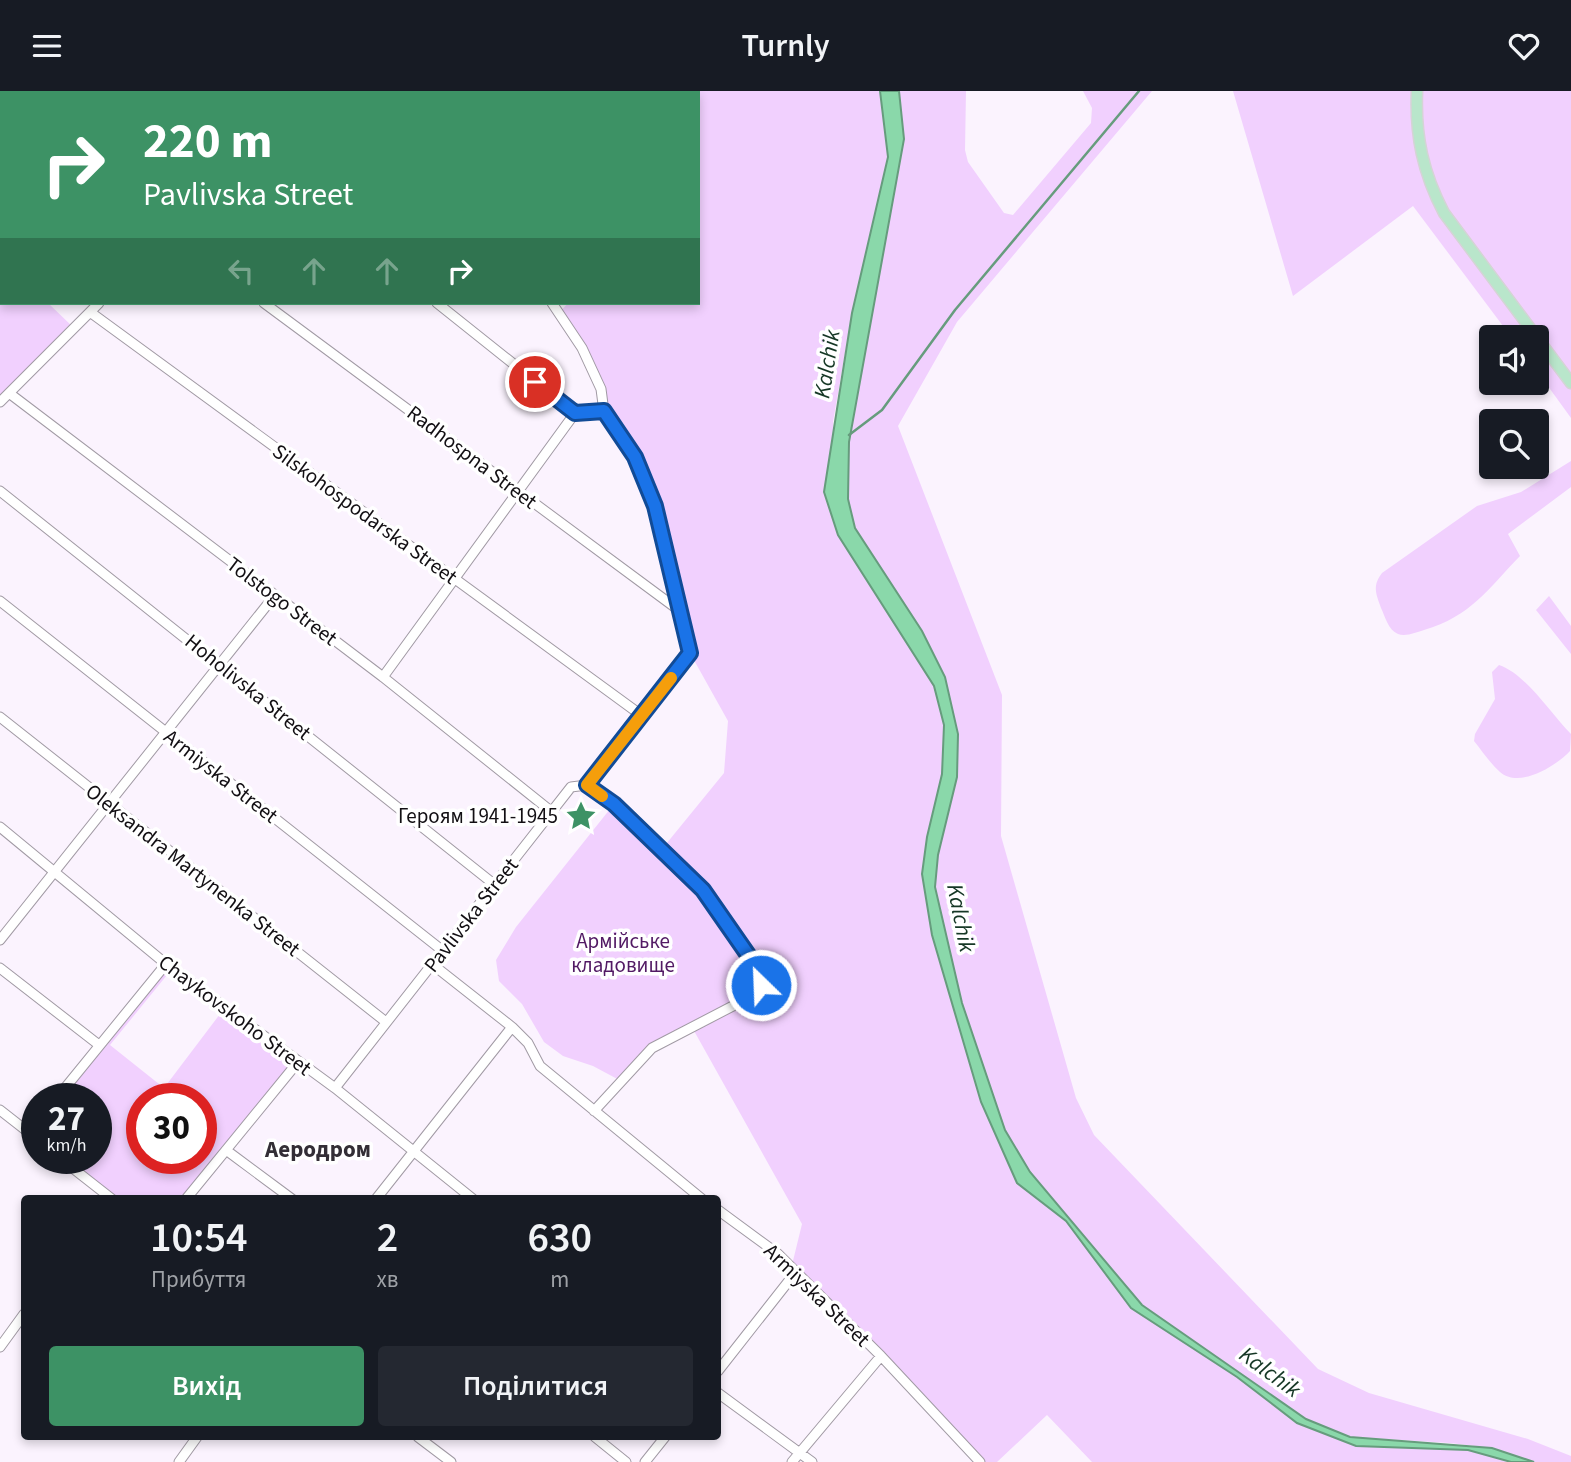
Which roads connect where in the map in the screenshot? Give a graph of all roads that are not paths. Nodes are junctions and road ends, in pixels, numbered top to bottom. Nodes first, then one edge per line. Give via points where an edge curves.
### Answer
1 (1417, 91) edge
2 (97, 305) edge
3 (267, 305) edge
4 (440, 305) edge
5 (553, 305) edge
6 (90, 312) junction
7 (1571, 383) edge
8 (9, 393) junction
9 (0, 402) edge
10 (604, 411) junction
11 (575, 413) junction
12 (0, 491) edge
13 (518, 491) junction
14 (454, 579) junction
15 (275, 595) junction
16 (0, 601) edge
17 (680, 611) junction
18 (219, 664) junction
19 (383, 677) junction
20 (641, 716) junction
21 (0, 717) edge
22 (166, 732) junction
23 (587, 785) junction
24 (109, 803) junction
25 (552, 812) junction
26 (0, 827) edge
27 (55, 870) junction
28 (495, 885) junction
29 (0, 940) edge
30 (443, 951) junction
31 (166, 964) junction
32 (432, 964) junction
33 (0, 968) edge
34 (386, 1023) junction
35 (512, 1027) junction
36 (99, 1045) junction
37 (298, 1062) junction
38 (69, 1083) edge
39 (335, 1088) junction
40 (0, 1111) edge
41 (594, 1111) junction
42 (21, 1127) edge
43 (226, 1150) junction
44 (414, 1151) junction
45 (80, 1174) edge
46 (107, 1195) edge
47 (189, 1195) edge
48 (287, 1195) edge
49 (379, 1195) edge
50 (468, 1195) edge
51 (697, 1195) edge
52 (721, 1212) edge
53 (795, 1273) junction
54 (21, 1318) edge
55 (0, 1347) edge
56 (881, 1356) junction
57 (721, 1367) edge
58 (721, 1395) edge
59 (195, 1440) edge
60 (422, 1440) edge
61 (599, 1440) edge
62 (663, 1440) edge
63 (800, 1453) junction
64 (179, 1462) edge
65 (451, 1462) edge
66 (626, 1462) edge
67 (645, 1462) edge
68 (792, 1462) edge
69 (812, 1462) edge
70 (980, 1462) edge

1 - 7 main road via 1420,154 1438,202
2 - 6 street
3 - 13 street, Radhospna Street
4 - 11 street
5 - 10 street via 582,348
6 - 8 street
6 - 14 street, Silskohospodarska Street
8 - 9 street
8 - 15 street, Tolstogo Street
10 - 11 street
10 - 17 street via 635,457 655,506
11 - 13 street
12 - 18 street, Hoholivska Street
13 - 14 street
13 - 17 street, Radhospna Street
14 - 19 street
14 - 20 street, Silskohospodarska Street
15 - 18 street
15 - 19 street, Tolstogo Street
16 - 22 street, Armiyska Street
17 - 20 street, Pavlivska Street via 690,653
18 - 22 street
18 - 28 street, Hoholivska Street
19 - 25 street, Tolstogo Street
20 - 23 street, Pavlivska Street
21 - 24 street, Oleksandra Martynenka Street
22 - 24 street
22 - 30 street, Armiyska Street
23 - 25 street, Pavlivska Street via 571,787
23 - 41 street via 614,804 703,890 760,972 761,985 754,995 652,1048
24 - 27 street
24 - 34 street, Oleksandra Martynenka Street
25 - 28 street, Pavlivska Street
26 - 27 street, Chaykovskoho Street
27 - 29 street
27 - 31 street, Chaykovskoho Street
28 - 30 street, Pavlivska Street
30 - 32 street, Pavlivska Street
31 - 36 street
31 - 37 street, Chaykovskoho Street
32 - 34 street, Pavlivska Street
32 - 35 street
33 - 36 street
34 - 39 street, Pavlivska Street
35 - 41 street via 528,1042 540,1066
35 - 44 street
36 - 38 street
37 - 39 street, Chaykovskoho Street
37 - 43 street
39 - 44 street, Chaykovskoho Street
40 - 42 street
41 - 51 street
43 - 47 street
43 - 48 street
44 - 49 street
44 - 50 street, Chaykovskoho Street
45 - 46 street
52 - 53 street, Armiyska Street via 778,1254
53 - 56 street, Armiyska Street
53 - 57 street
54 - 55 street
56 - 63 street
56 - 70 street, Armiyska Street
58 - 63 street
59 - 64 street
60 - 65 street
61 - 66 street
62 - 67 street
63 - 68 street
63 - 69 street

